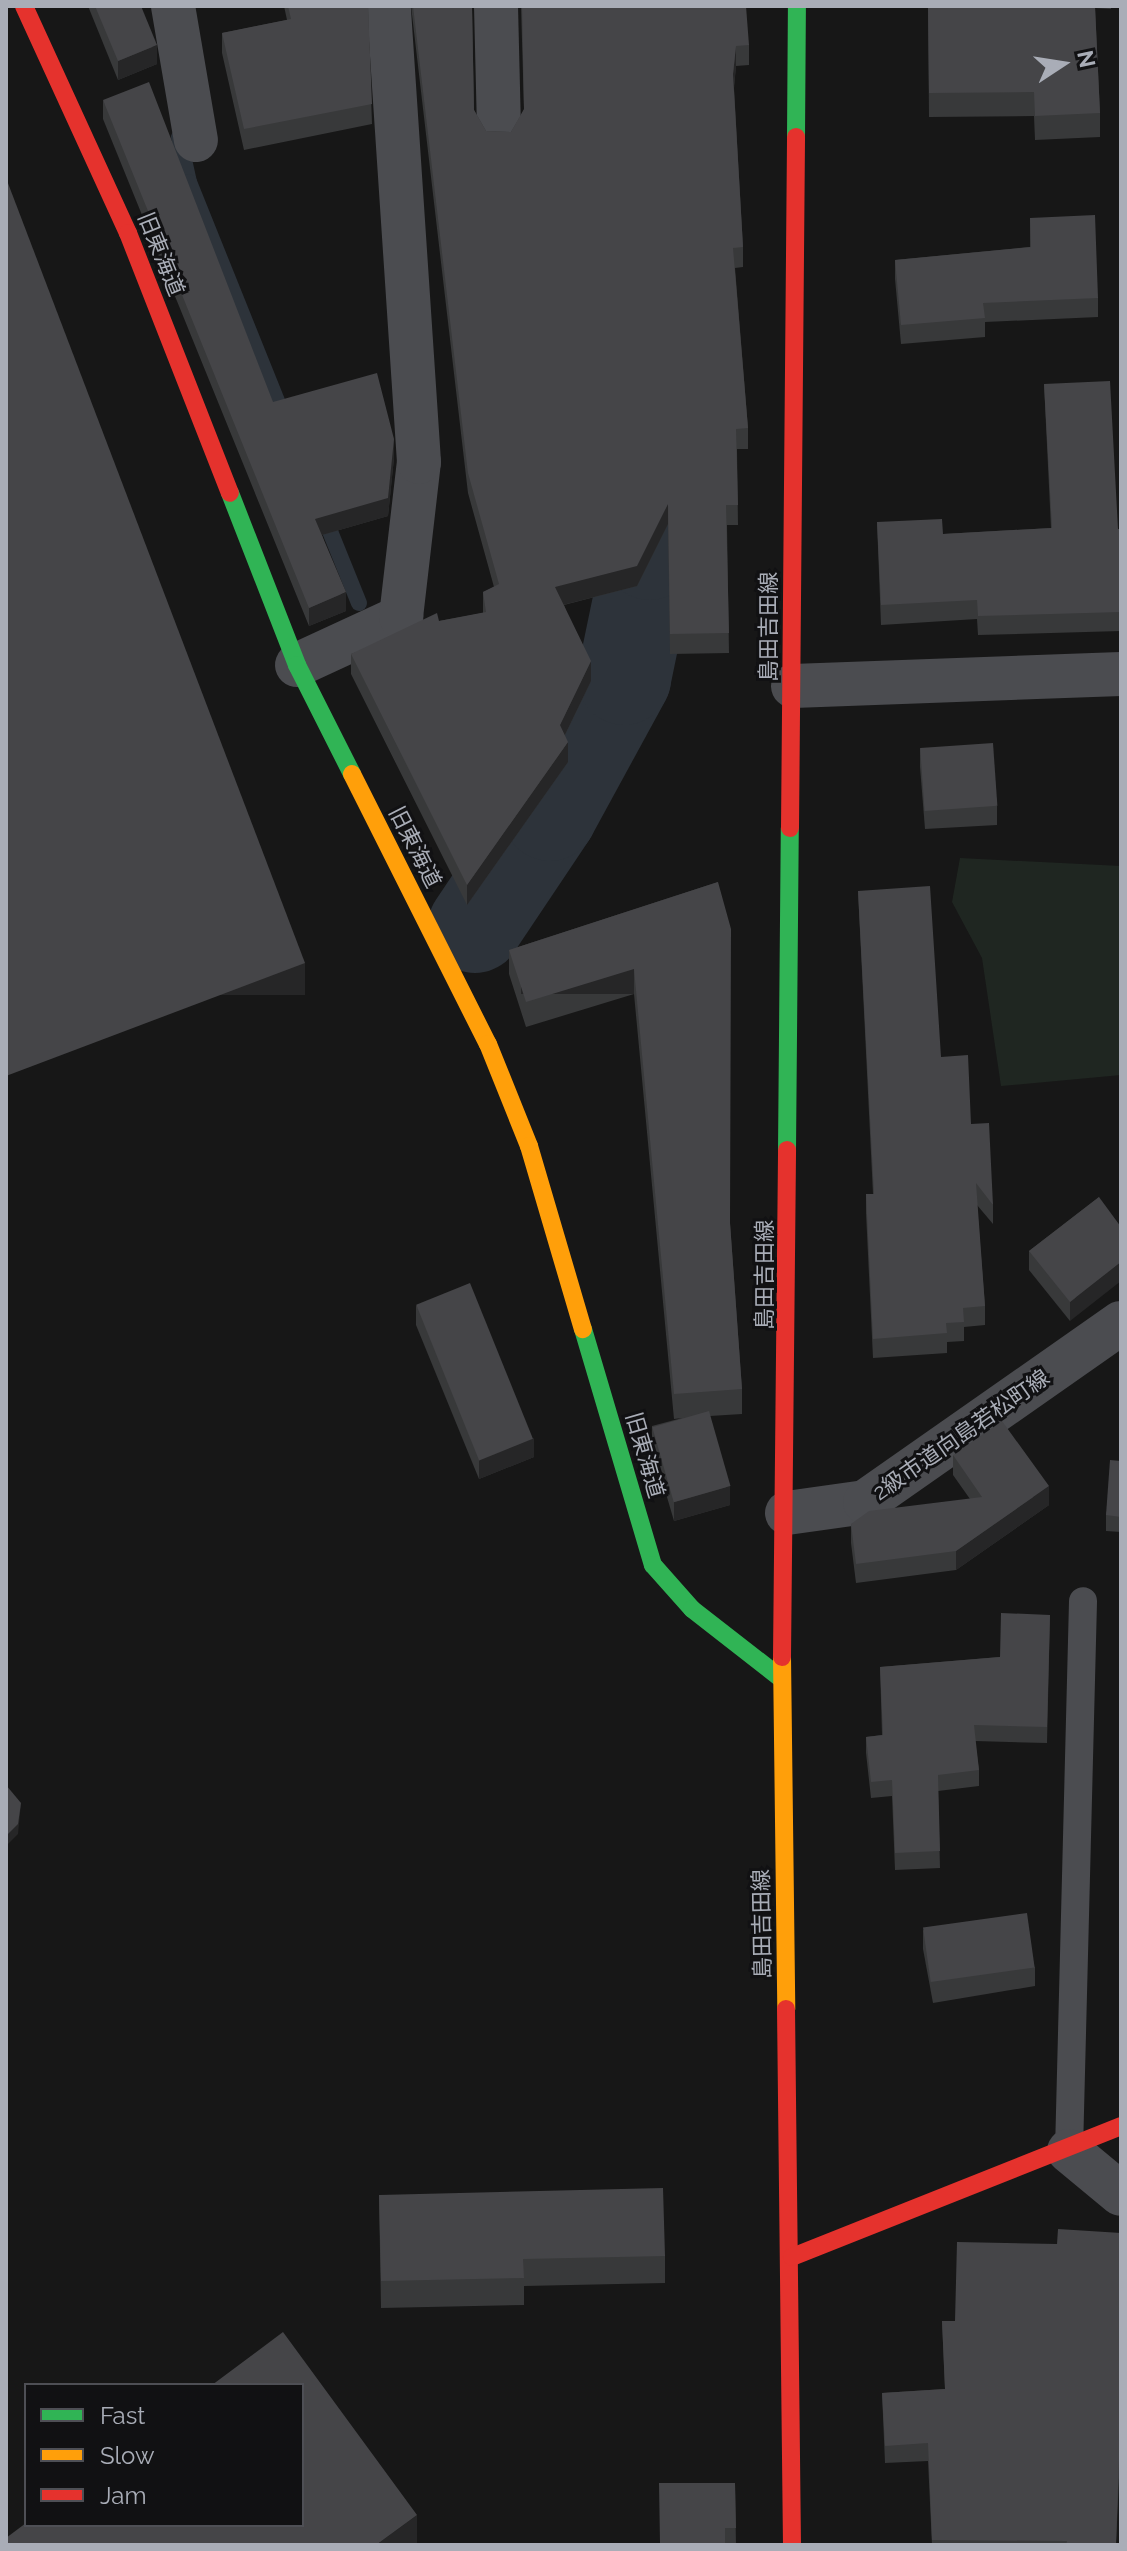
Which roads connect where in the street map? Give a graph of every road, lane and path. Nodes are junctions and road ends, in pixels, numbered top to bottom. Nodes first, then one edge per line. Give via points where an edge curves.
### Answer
1 (24, 6) edge
2 (173, 6) edge
3 (389, 6) edge
4 (496, 6) edge
5 (797, 6) edge
6 (499, 130) edge
7 (196, 140) dead end
8 (297, 665) junction
9 (1121, 674) edge
10 (793, 686) junction
11 (1121, 1323) edge
12 (787, 1513) junction
13 (1083, 1601) dead end
14 (782, 1679) junction
15 (1121, 2126) edge
16 (1069, 2151) junction
17 (1121, 2194) edge
18 (792, 2257) junction
19 (792, 2545) edge

1 - 8 main road, 旧東海道 via 128,233
2 - 7 street
3 - 8 street via 419,462 401,617
4 - 6 street
5 - 10 main road, 島田吉田線
8 - 14 main road, 旧東海道 via 488,1044 529,1146 653,1565 692,1609
9 - 10 street
10 - 12 main road, 島田吉田線
11 - 12 street, 2級市道向島若松町線 via 865,1502
12 - 14 main road, 島田吉田線
13 - 16 lane
14 - 18 main road, 島田吉田線
15 - 16 main road
16 - 17 street
16 - 18 main road
18 - 19 main road, 島田吉田線

